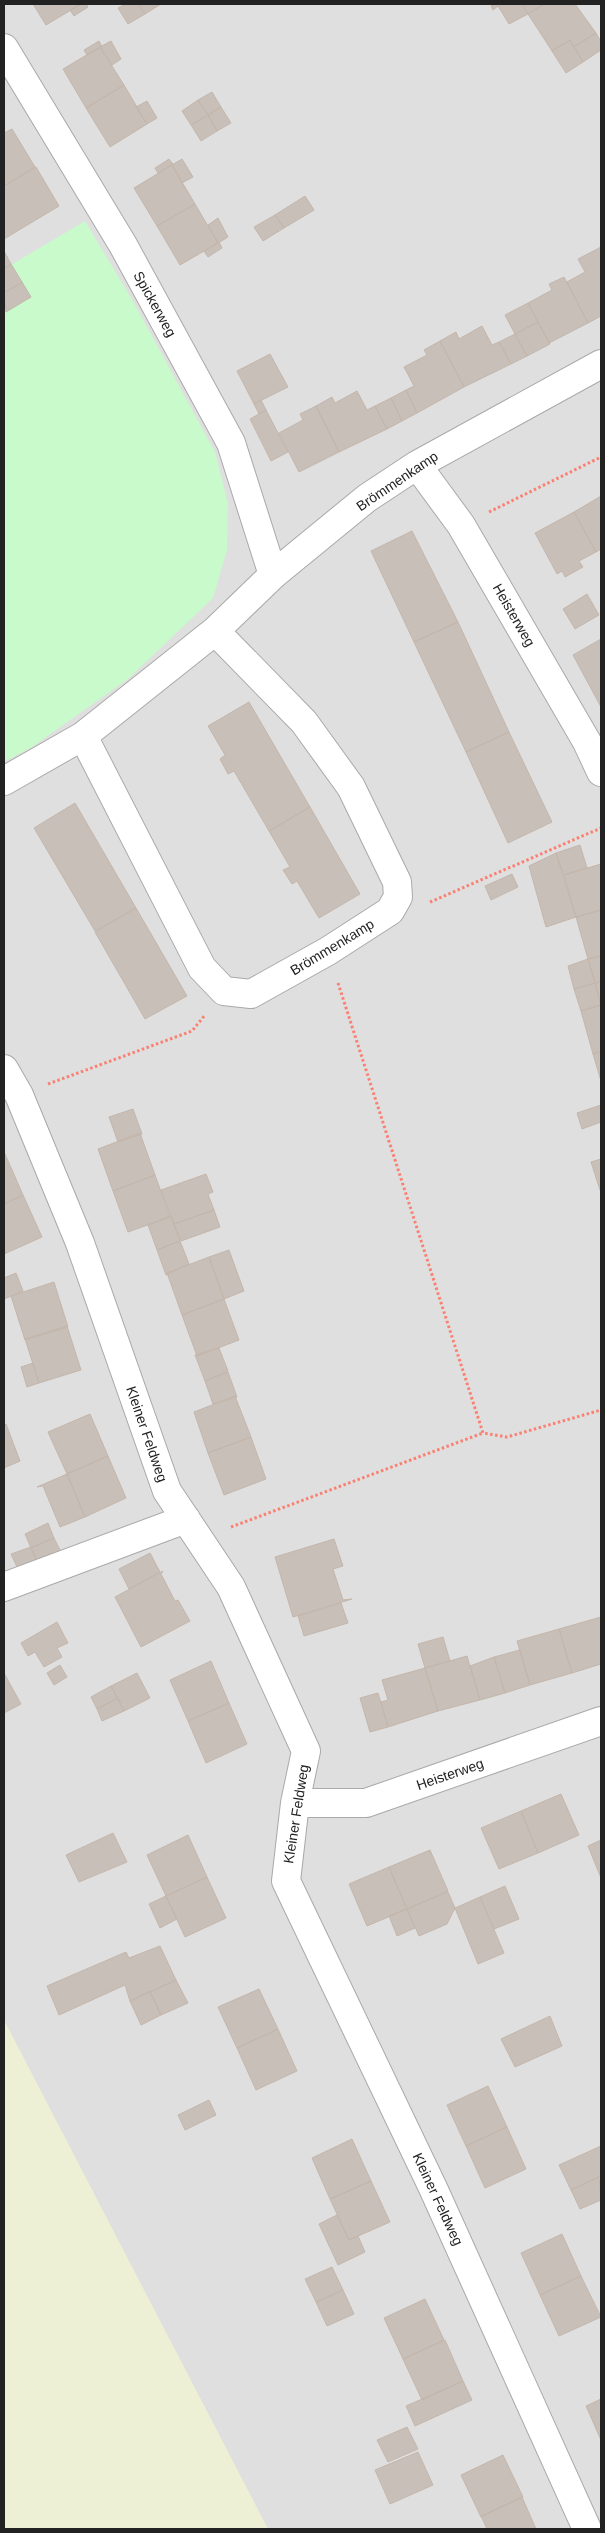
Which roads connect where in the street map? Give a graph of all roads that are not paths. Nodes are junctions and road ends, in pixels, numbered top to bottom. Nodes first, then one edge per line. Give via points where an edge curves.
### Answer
1 (4, 48) edge
2 (601, 364) edge
3 (417, 465) junction
4 (273, 575) junction
5 (214, 631) junction
6 (84, 736) junction
7 (601, 772) edge
8 (4, 781) edge
9 (4, 1069) edge
10 (192, 1529) junction
11 (4, 1587) edge
12 (601, 1721) edge
13 (295, 1802) junction
14 (587, 2529) edge

1 - 4 street, Spickerweg via 123,245 231,443
2 - 3 street, Brömmenkamp
3 - 4 street, Brömmenkamp via 367,498
3 - 7 street, Heisterweg via 462,525 587,742
4 - 5 street, Brömmenkamp
5 - 6 street, Brömmenkamp
5 - 6 street, Brömmenkamp via 304,722 351,787 397,882 398,897 390,911 328,951 251,994 224,991 202,968
6 - 8 street, Brömmenkamp
9 - 10 street, Kleiner Feldweg via 19,1095 80,1243 167,1491
10 - 11 street
10 - 13 street, Kleiner Feldweg via 231,1587 306,1751
12 - 13 street, Heisterweg via 366,1803
13 - 14 street, Kleiner Feldweg via 286,1881 433,2188

